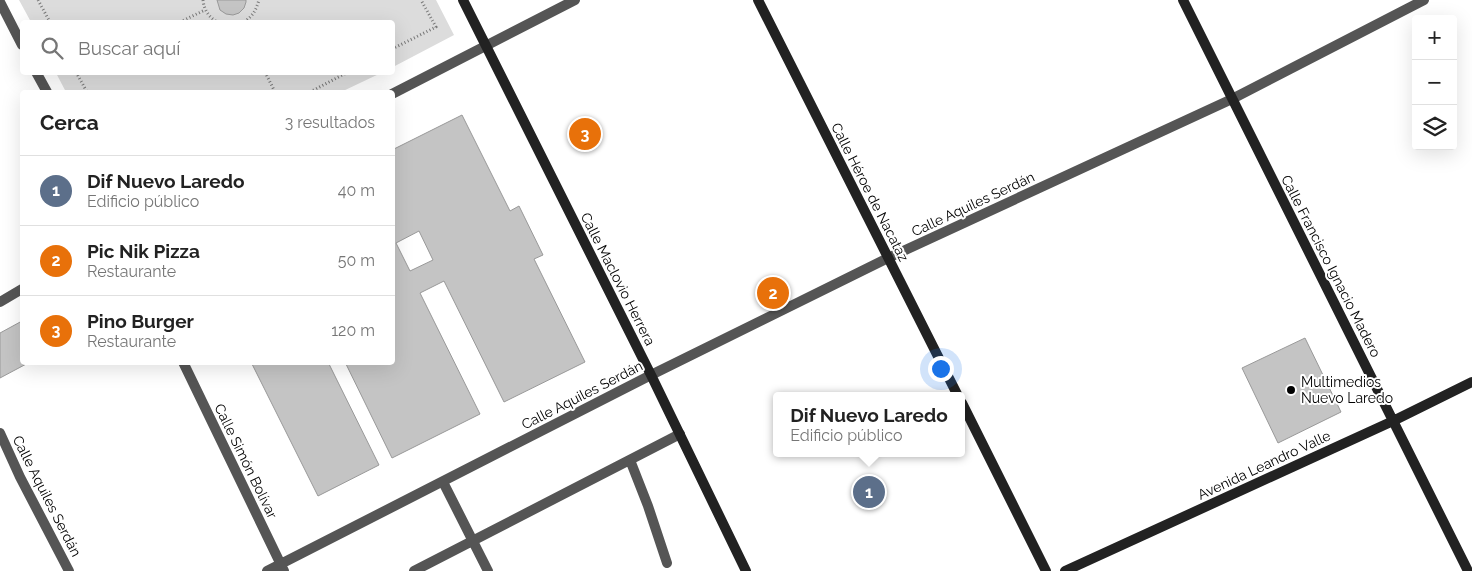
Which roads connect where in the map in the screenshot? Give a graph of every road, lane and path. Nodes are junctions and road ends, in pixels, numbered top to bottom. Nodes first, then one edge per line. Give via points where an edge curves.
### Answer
1 (38, 0) edge
2 (203, 0) edge
3 (258, 0) edge
4 (422, 0) edge
5 (463, 0) edge
6 (575, 0) edge
7 (758, 0) edge
8 (1183, 0) edge
9 (1424, 0) edge
10 (0, 2) edge
11 (205, 10) junction
12 (49, 20) edge
13 (184, 20) edge
14 (214, 20) edge
15 (248, 20) edge
16 (20, 41) edge
17 (486, 46) junction
18 (395, 48) edge
19 (38, 75) edge
20 (78, 75) edge
21 (266, 75) edge
22 (342, 75) edge
23 (46, 90) edge
24 (85, 90) edge
25 (274, 90) edge
26 (314, 90) edge
27 (395, 92) edge
28 (1232, 99) junction
29 (888, 258) junction
30 (20, 290) edge
31 (0, 302) edge
32 (184, 365) edge
33 (651, 375) junction
34 (1472, 382) edge
35 (956, 392) edge
36 (965, 410) edge
37 (1393, 421) junction
38 (0, 433) edge
39 (680, 434) junction
40 (630, 460) junction
41 (443, 482) junction
42 (473, 540) junction
43 (667, 563) dead end
44 (282, 567) edge
45 (69, 571) edge
46 (267, 571) edge
47 (414, 571) edge
48 (488, 571) edge
49 (746, 571) edge
50 (1046, 571) edge
51 (1065, 571) edge
52 (1468, 571) edge

1 - 12 path
2 - 11 path
3 - 15 path via 256,10
4 - 18 path via 436,27
5 - 17 street, Calle Maclovio Herrera
6 - 17 street
7 - 29 street, Calle Héroe de Nacataz
8 - 28 street, Calle Francisco Ignacio Madero
9 - 28 street, Calle Aquiles Serdán
10 - 16 street
11 - 13 path
11 - 14 path
17 - 27 street
17 - 33 street, Calle Maclovio Herrera
19 - 23 street
20 - 24 path
21 - 25 path
22 - 26 path
28 - 29 street, Calle Aquiles Serdán
28 - 37 street, Calle Francisco Ignacio Madero
29 - 33 street, Calle Aquiles Serdán
29 - 35 street, Calle Héroe de Nacataz
30 - 31 street
32 - 44 street, Calle Simón Bolívar
33 - 39 street, Calle Maclovio Herrera
33 - 41 street, Calle Aquiles Serdán
34 - 37 street, Avenida Leandro Valle
36 - 50 street
37 - 51 street, Avenida Leandro Valle
37 - 52 street, Calle Francisco Ignacio Madero
38 - 45 street, Calle Aquiles Serdán
39 - 40 street
39 - 49 street, Calle Maclovio Herrera
40 - 42 street
40 - 43 street
41 - 42 street
41 - 44 street, Calle Aquiles Serdán
42 - 47 street
42 - 48 street
44 - 46 street, Calle Aquiles Serdán

